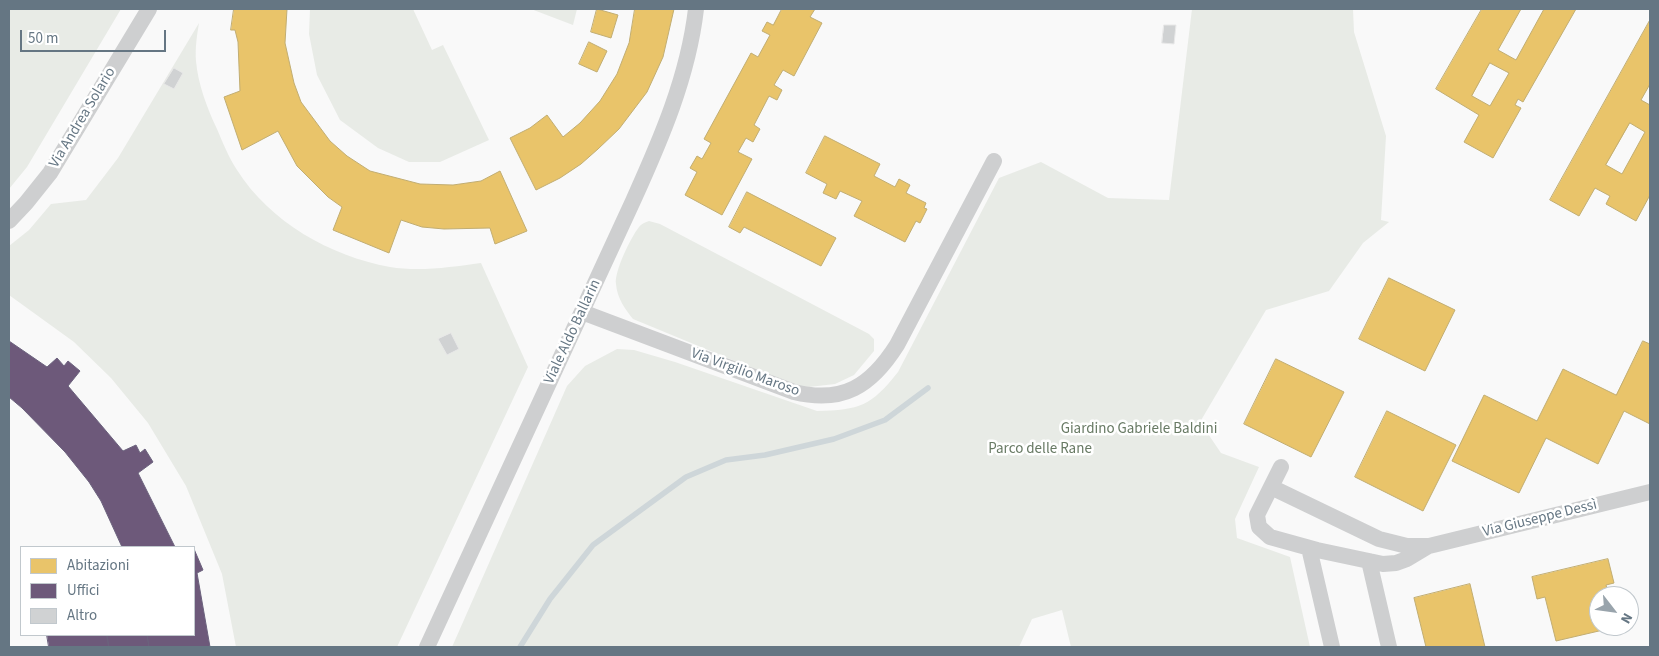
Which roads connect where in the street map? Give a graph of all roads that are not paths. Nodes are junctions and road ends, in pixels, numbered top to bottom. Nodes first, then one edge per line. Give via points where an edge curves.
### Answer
1 (149, 9) edge
2 (696, 9) edge
3 (994, 161) dead end
4 (9, 221) edge
5 (582, 312) junction
6 (1281, 467) dead end
7 (1271, 487) junction
8 (1650, 492) edge
9 (1429, 546) junction
10 (1309, 548) junction
11 (1368, 561) junction
12 (427, 647) edge
13 (1332, 647) edge
14 (1389, 647) edge

1 - 4 street, Via Andrea Solario via 50,173
2 - 5 street, Viale Aldo Ballarin via 688,59 664,131
3 - 5 street, Via Virgilio Maroso via 897,345 872,377 849,391 827,396 794,392
5 - 12 street, Viale Aldo Ballarin
6 - 7 street
7 - 9 street, Via Giuseppe Dessì via 1379,540 1408,546
7 - 10 street, Via Giuseppe Dessì via 1257,515 1259,527 1276,540
8 - 9 street, Via Giuseppe Dessì
9 - 11 street, Via Giuseppe Dessì via 1396,563
10 - 11 street, Via Giuseppe Dessì
10 - 13 street
11 - 14 street

